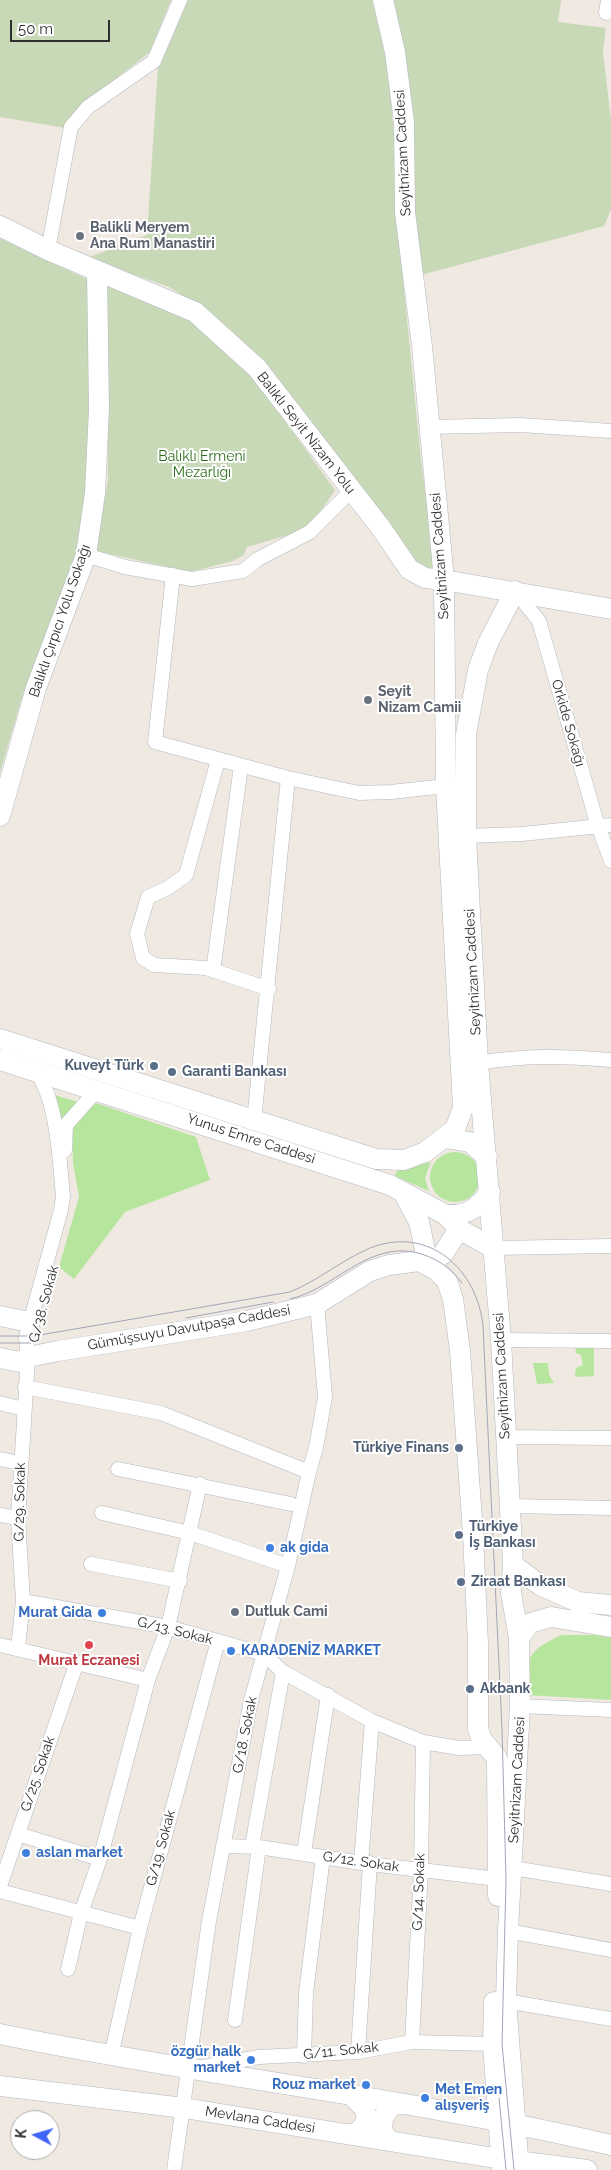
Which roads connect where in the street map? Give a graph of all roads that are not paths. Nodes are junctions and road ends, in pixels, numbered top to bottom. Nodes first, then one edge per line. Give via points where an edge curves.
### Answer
1 (180, 0) edge
2 (383, 0) edge
3 (0, 226) edge
4 (48, 250) junction
5 (97, 272) junction
6 (429, 427) junction
7 (611, 431) edge
8 (351, 491) junction
9 (86, 555) junction
10 (173, 576) junction
11 (444, 580) junction
12 (515, 591) junction
13 (611, 609) edge
14 (218, 760) junction
15 (240, 766) junction
16 (288, 778) junction
17 (466, 783) junction
18 (446, 786) junction
19 (0, 816) edge
20 (605, 826) edge
21 (466, 836) junction
22 (611, 861) edge
23 (213, 971) junction
24 (268, 989) junction
25 (0, 1039) edge
26 (0, 1060) edge
27 (611, 1060) edge
28 (478, 1063) junction
29 (36, 1071) junction
30 (97, 1090) junction
31 (254, 1121) junction
32 (445, 1138) junction
33 (487, 1157) junction
34 (402, 1189) junction
35 (490, 1192) junction
36 (453, 1222) junction
37 (611, 1246) edge
38 (493, 1248) junction
39 (428, 1264) junction
40 (317, 1304) junction
41 (0, 1316) edge
42 (30, 1322) junction
43 (501, 1340) junction
44 (611, 1341) edge
45 (28, 1356) junction
46 (0, 1358) edge
47 (25, 1387) junction
48 (0, 1403) edge
49 (23, 1409) junction
50 (506, 1437) junction
51 (611, 1438) edge
52 (0, 1459) edge
53 (20, 1463) junction
54 (118, 1469) dead end
55 (309, 1472) junction
56 (200, 1484) junction
57 (291, 1504) dead end
58 (509, 1506) junction
59 (611, 1508) edge
60 (102, 1513) dead end
61 (0, 1515) edge
62 (18, 1518) junction
63 (190, 1532) junction
64 (91, 1564) dead end
65 (513, 1565) junction
66 (288, 1566) junction
67 (180, 1581) junction
68 (23, 1601) junction
69 (611, 1605) edge
70 (168, 1627) junction
71 (611, 1627) edge
72 (519, 1638) junction
73 (218, 1642) junction
74 (0, 1645) edge
75 (18, 1648) junction
76 (264, 1654) junction
77 (77, 1662) junction
78 (282, 1672) junction
79 (148, 1680) junction
80 (328, 1695) junction
81 (520, 1706) junction
82 (611, 1710) edge
83 (372, 1721) junction
84 (423, 1742) junction
85 (488, 1747) junction
86 (18, 1834) junction
87 (223, 1846) junction
88 (256, 1847) junction
89 (304, 1853) junction
90 (322, 1857) junction
91 (100, 1859) junction
92 (366, 1863) junction
93 (421, 1870) junction
94 (506, 1873) junction
95 (611, 1884) edge
96 (0, 1886) edge
97 (0, 1891) edge
98 (81, 1913) junction
99 (140, 1928) junction
100 (508, 1930) junction
101 (611, 1950) edge
102 (68, 1969) dead end
103 (506, 2001) junction
104 (611, 2019) edge
105 (235, 2020) dead end
106 (0, 2034) edge
107 (412, 2042) junction
108 (493, 2044) junction
109 (358, 2052) junction
110 (111, 2056) junction
111 (304, 2056) junction
112 (190, 2070) junction
113 (0, 2086) edge
114 (354, 2097) junction
115 (400, 2104) junction
116 (184, 2108) junction
117 (506, 2121) junction
118 (350, 2134) junction
119 (390, 2140) junction
120 (611, 2145) edge
121 (510, 2165) edge
122 (174, 2170) edge
123 (587, 2170) edge

1 - 4 street via 154,61 88,107 72,127
2 - 6 main road, Seyitnizam Caddesi via 395,52 404,122 405,212
3 - 4 main road, Balıklı Seyit Nizam Yolu
4 - 5 main road, Balıklı Seyit Nizam Yolu
5 - 8 main road, Balıklı Seyit Nizam Yolu via 195,312 257,368
5 - 9 main road, Balıklı Çırpıcı Yolu Sokağı via 99,409 95,493
6 - 7 street via 520,425
6 - 11 main road, Seyitnizam Caddesi
8 - 10 street via 310,532 258,559 243,571 192,579
8 - 11 main road, Balıklı Seyit Nizam Yolu via 409,569 425,578
9 - 10 street via 125,567
9 - 19 main road, Balıklı Çırpıcı Yolu Sokağı via 36,688
10 - 14 street via 155,742
11 - 12 main road, Balıklı Seyit Nizam Yolu
11 - 18 main road, Seyitnizam Caddesi
12 - 13 main road, Balıklı Seyit Nizam Yolu
12 - 17 main road, Seyitnizam Caddesi via 478,670 466,734
12 - 20 street, Orkide Sokağı via 539,621
14 - 15 street
14 - 23 street via 186,875 148,897 137,934 144,958 154,965
15 - 16 street
15 - 23 street
16 - 18 street via 359,793
16 - 24 street
17 - 18 street
17 - 21 main road, Seyitnizam Caddesi
18 - 32 main road, Seyitnizam Caddesi via 456,1003 464,1096 455,1129
20 - 21 street
20 - 22 street, Orkide Sokağı
21 - 28 main road, Seyitnizam Caddesi
23 - 24 street
24 - 31 street
25 - 31 main road, Yunus Emre Caddesi
26 - 29 main road, Yunus Emre Caddesi
27 - 28 street via 516,1056
28 - 33 main road, Seyitnizam Caddesi
29 - 30 main road, Yunus Emre Caddesi
29 - 42 street, G/38. Sokak via 50,1100 63,1196 62,1210
30 - 34 main road, Yunus Emre Caddesi
30 - 45 street, G/38. Sokak via 66,1125 65,1152 71,1203
31 - 32 main road, Yunus Emre Caddesi via 376,1159 412,1158
32 - 33 main road via 470,1142
33 - 35 main road, Seyitnizam Caddesi
34 - 36 main road, Yunus Emre Caddesi
34 - 39 main road via 419,1222
35 - 36 main road via 473,1210 456,1216
35 - 38 main road, Seyitnizam Caddesi
36 - 38 main road, Yunus Emre Caddesi
36 - 39 main road via 443,1254
37 - 38 street
38 - 43 main road, Seyitnizam Caddesi
39 - 40 main road, Gümüşsuyu Davutpaşa Caddesi via 408,1262 370,1271
39 - 85 main road, Seyitnizam Caddesi via 447,1281 453,1299 460,1351 473,1534 478,1729
40 - 45 main road, Gümüşsuyu Davutpaşa Caddesi via 247,1321
40 - 55 street, G/18. Sokak via 325,1397
41 - 42 main road
42 - 45 street, G/38. Sokak via 26,1337
43 - 44 street
43 - 50 main road, Seyitnizam Caddesi
45 - 46 main road, Gümüşsuyu Davutpaşa Caddesi via 20,1362
45 - 47 street, G/29. Sokak
47 - 49 street, G/29. Sokak
47 - 55 street via 161,1413
48 - 49 street
49 - 53 street, G/29. Sokak
50 - 51 street
50 - 58 main road, Seyitnizam Caddesi
52 - 53 street
53 - 62 street, G/29. Sokak
54 - 56 street
55 - 66 street, G/18. Sokak
56 - 57 street
56 - 63 street
58 - 59 street
58 - 65 main road, Seyitnizam Caddesi
60 - 63 street
61 - 62 street
62 - 68 street, G/29. Sokak
63 - 66 street
63 - 67 street
64 - 67 street
65 - 69 main road via 540,1585 578,1602
65 - 72 main road, Seyitnizam Caddesi via 511,1593
66 - 76 street, G/18. Sokak
67 - 70 street
68 - 70 street, G/13. Sokak
68 - 75 street, G/29. Sokak
70 - 73 street, G/13. Sokak
70 - 79 street
71 - 72 main road via 551,1617 530,1623
72 - 81 main road, Seyitnizam Caddesi
73 - 76 street, G/13. Sokak
73 - 99 street, G/19. Sokak
74 - 75 street
75 - 77 street
76 - 78 street
76 - 87 street, G/18. Sokak via 251,1700
77 - 79 street
77 - 86 street, G/25. Sokak
78 - 80 street
78 - 88 street
79 - 91 street
80 - 83 street
80 - 89 street
81 - 82 street
81 - 94 main road, Seyitnizam Caddesi
83 - 84 street
83 - 92 street
84 - 85 street via 459,1748
84 - 93 street, G/14. Sokak
85 - 94 main road, Seyitnizam Caddesi via 497,1758
86 - 91 street
86 - 96 street, G/25. Sokak
87 - 88 street, G/12. Sokak
87 - 112 street, G/18. Sokak via 209,1920
88 - 89 street, G/12. Sokak
88 - 105 street
89 - 90 street, G/12. Sokak
90 - 92 street, G/12. Sokak
90 - 111 street via 306,1993
91 - 98 street
92 - 93 street, G/12. Sokak
92 - 109 street
93 - 94 street, G/12. Sokak
93 - 107 street, G/14. Sokak
94 - 95 street, G/12. Sokak
94 - 100 main road, Seyitnizam Caddesi
94 - 108 main road, Seyitnizam Caddesi
97 - 98 street
98 - 99 street
98 - 102 street
99 - 110 street, G/19. Sokak
100 - 101 street
100 - 103 main road, Seyitnizam Caddesi
103 - 104 street
103 - 117 main road, Seyitnizam Caddesi
106 - 110 main road
107 - 108 street, G/11. Sokak
107 - 109 street, G/11. Sokak
108 - 117 main road, Seyitnizam Caddesi
109 - 111 street, G/11. Sokak
110 - 112 main road
111 - 112 street, G/11. Sokak via 259,2057
112 - 114 main road
112 - 116 street, G/18. Sokak
113 - 116 main road, Mevlana Caddesi
114 - 115 main road
114 - 118 main road via 364,2108 367,2120 359,2132
115 - 117 main road
115 - 119 main road via 391,2106 383,2118 382,2132
116 - 118 main road, Mevlana Caddesi
116 - 122 street, G/18. Sokak
117 - 120 main road
117 - 121 main road, Seyitnizam Caddesi
118 - 119 main road, Mevlana Caddesi
119 - 121 main road, Mevlana Caddesi
121 - 123 main road, Mevlana Caddesi

